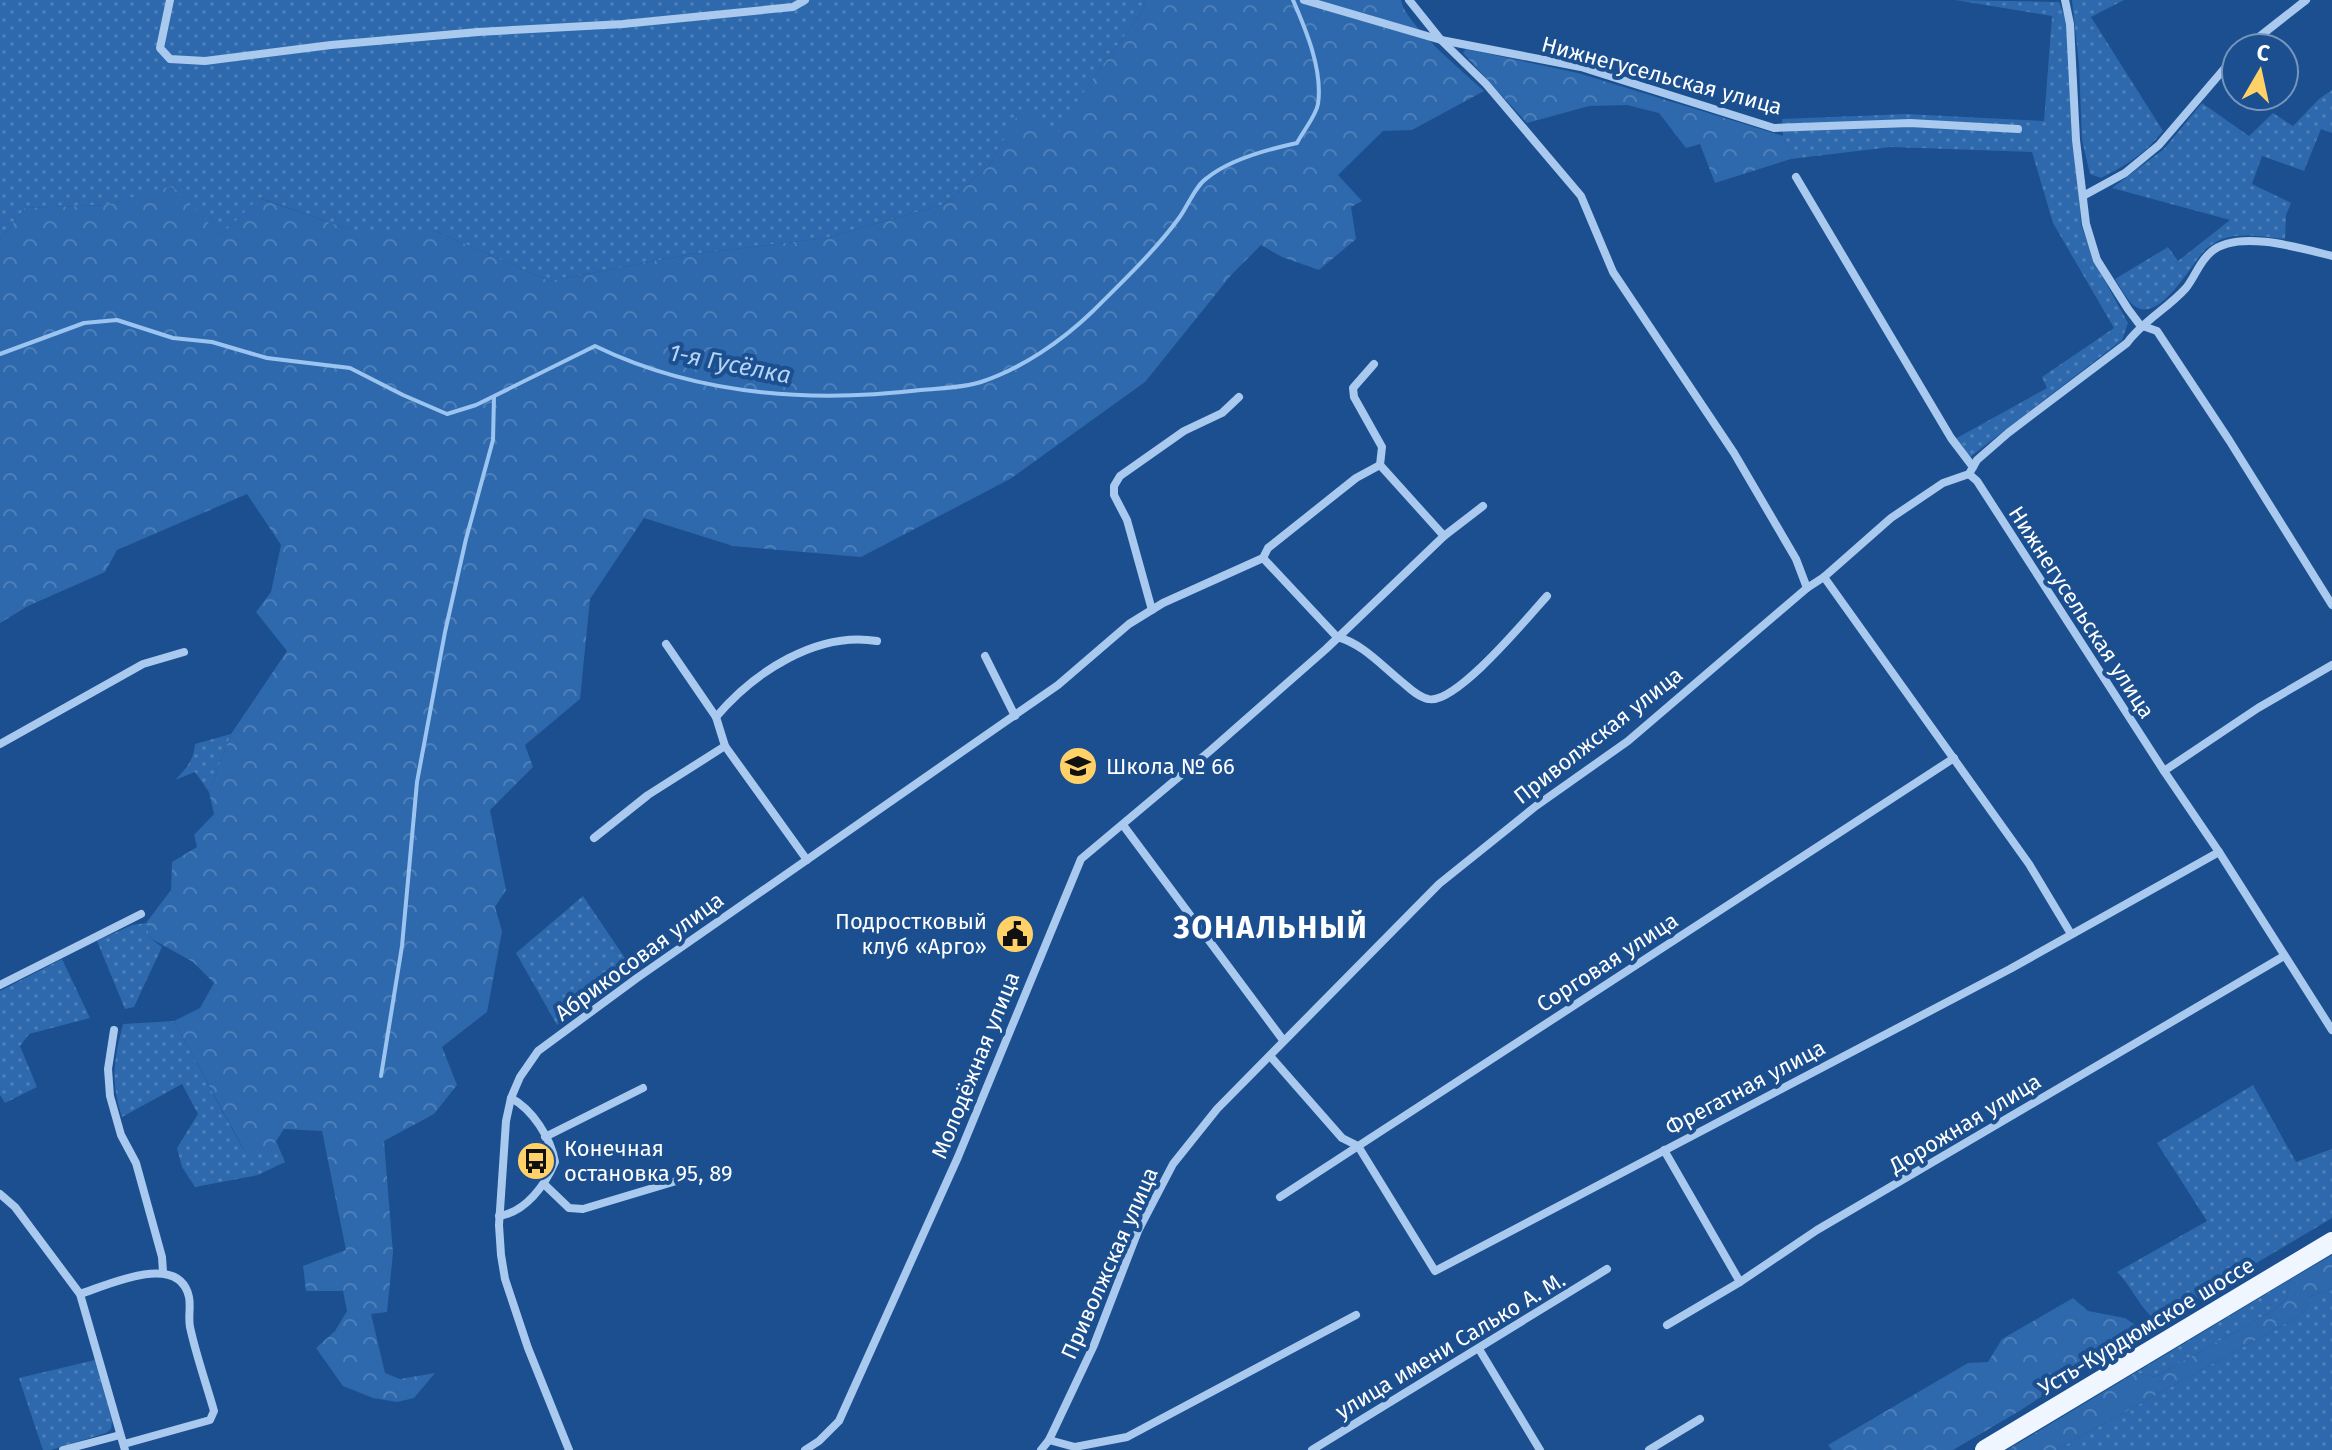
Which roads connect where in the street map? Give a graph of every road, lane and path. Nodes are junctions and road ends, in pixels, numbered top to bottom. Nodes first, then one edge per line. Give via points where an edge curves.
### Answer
1 (170, 0) edge
2 (805, 0) edge
3 (1304, 0) edge
4 (1409, 0) edge
5 (2065, 0) edge
6 (2306, 0) edge
7 (2264, 32) edge
8 (1441, 40) junction
9 (2220, 74) edge
10 (2018, 129) dead end
11 (1796, 177) dead end
12 (2083, 196) junction
13 (2332, 256) edge
14 (2140, 325) junction
15 (1374, 364) dead end
16 (1239, 397) dead end
17 (1380, 465) junction
18 (1971, 470) junction
19 (1483, 506) dead end
20 (1444, 536) junction
21 (1263, 558) junction
22 (1824, 577) junction
23 (1807, 588) junction
24 (1547, 596) dead end
25 (2332, 605) edge
26 (1152, 610) junction
27 (1337, 637) junction
28 (877, 641) dead end
29 (666, 644) dead end
30 (184, 652) dead end
31 (985, 656) dead end
32 (2332, 665) edge
33 (1015, 716) junction
34 (716, 717) junction
35 (0, 744) edge
36 (725, 746) junction
37 (1954, 758) junction
38 (2164, 771) junction
39 (1123, 825) junction
40 (594, 838) dead end
41 (2219, 852) junction
42 (807, 860) junction
43 (141, 914) dead end
44 (2071, 934) junction
45 (2284, 956) junction
46 (0, 985) edge
47 (114, 1030) dead end
48 (2332, 1030) edge
49 (1283, 1040) junction
50 (1270, 1056) junction
51 (643, 1088) dead end
52 (511, 1098) junction
53 (545, 1137) junction
54 (1358, 1146) junction
55 (1664, 1150) junction
56 (693, 1176) dead end
57 (545, 1185) junction
58 (0, 1194) edge
59 (1280, 1197) dead end
60 (499, 1216) junction
61 (2332, 1242) edge
62 (1607, 1269) dead end
63 (163, 1272) junction
64 (1740, 1282) junction
65 (80, 1294) junction
66 (1356, 1315) dead end
67 (1667, 1325) dead end
68 (1479, 1349) junction
69 (1700, 1419) dead end
70 (120, 1435) junction
71 (1049, 1440) junction
72 (124, 1447) edge
73 (63, 1450) edge
74 (569, 1450) edge
75 (805, 1450) edge
76 (1041, 1450) edge
77 (1312, 1450) edge
78 (1540, 1450) edge
79 (1649, 1450) edge
80 (1985, 1450) edge

1 - 2 street via 160,48 170,59 205,61 331,45 707,16 793,7
3 - 8 street, Нижнегусельская улица
4 - 8 street
5 - 12 street
6 - 7 street
8 - 10 street, Нижнегусельская улица via 1581,67 1774,128 1910,123
8 - 23 street via 1486,84 1581,196 1613,272 1734,453 1796,559
9 - 12 street via 2159,145 2125,173
11 - 18 street, Нижнегусельская улица
12 - 14 street via 2097,260
13 - 14 street via 2286,245 2226,243 2211,252 2188,286
14 - 18 street via 2127,343 2008,433
14 - 25 street via 2157,331
15 - 17 street via 1353,388 1382,447
16 - 26 street via 1120,476 1114,486
17 - 20 street
17 - 21 street, Абрикосовая улица via 1356,478 1268,548
18 - 22 street, Приволжская улица via 1891,518
18 - 38 street, Нижнегусельская улица
19 - 20 street, Молодёжная улица
20 - 27 street, Молодёжная улица
21 - 26 street, Абрикосовая улица
21 - 27 street
22 - 23 street, Приволжская улица
22 - 37 street
23 - 49 street, Приволжская улица via 1628,741 1439,884
24 - 27 street via 1489,661 1443,697 1429,700 1350,641
26 - 33 street, Абрикосовая улица
27 - 39 street, Молодёжная улица
28 - 34 street via 830,642 770,667
29 - 34 street
30 - 35 street via 143,664
31 - 33 street
32 - 38 street
33 - 42 street, Абрикосовая улица
34 - 36 street
36 - 40 street via 648,795
36 - 42 street
37 - 44 street
37 - 54 street, Сорговая улица
38 - 41 street, Нижнегусельская улица
39 - 49 street
39 - 75 street, Молодёжная улица via 1093,846 1073,873 958,1157 839,1421
41 - 44 street, Фрегатная улица
41 - 45 street, Нижнегусельская улица
42 - 52 street, Абрикосовая улица via 538,1051
43 - 46 street
44 - 55 street, Фрегатная улица
45 - 48 street, Нижнегусельская улица
45 - 64 street, Дорожная улица via 1817,1230
47 - 63 street via 110,1096 136,1163
49 - 50 street, Приволжская улица
50 - 54 street via 1342,1138
50 - 71 street, Приволжская улица via 1217,1109 1173,1164 1138,1231 1094,1345
51 - 53 street
52 - 53 street via 526,1105
52 - 60 street, Абрикосовая улица
53 - 57 street via 555,1162
54 - 55 street, Фрегатная улица via 1435,1271
54 - 59 street, Сорговая улица
55 - 64 street
56 - 57 street via 583,1209 569,1208
57 - 60 street via 511,1214
58 - 65 street
60 - 74 street, Абрикосовая улица via 505,1279
61 - 80 main road, Усть-Курдюмское шоссе
62 - 68 street, улица имени Салько А. М.
63 - 65 street
63 - 72 street via 182,1282 189,1296 189,1324 214,1411 210,1420
64 - 67 street, Дорожная улица
65 - 70 street
66 - 71 street via 1127,1437 1075,1447
68 - 77 street, улица имени Салько А. М.
68 - 78 street
69 - 79 street
70 - 72 street
70 - 73 street
71 - 76 street, Приволжская улица

